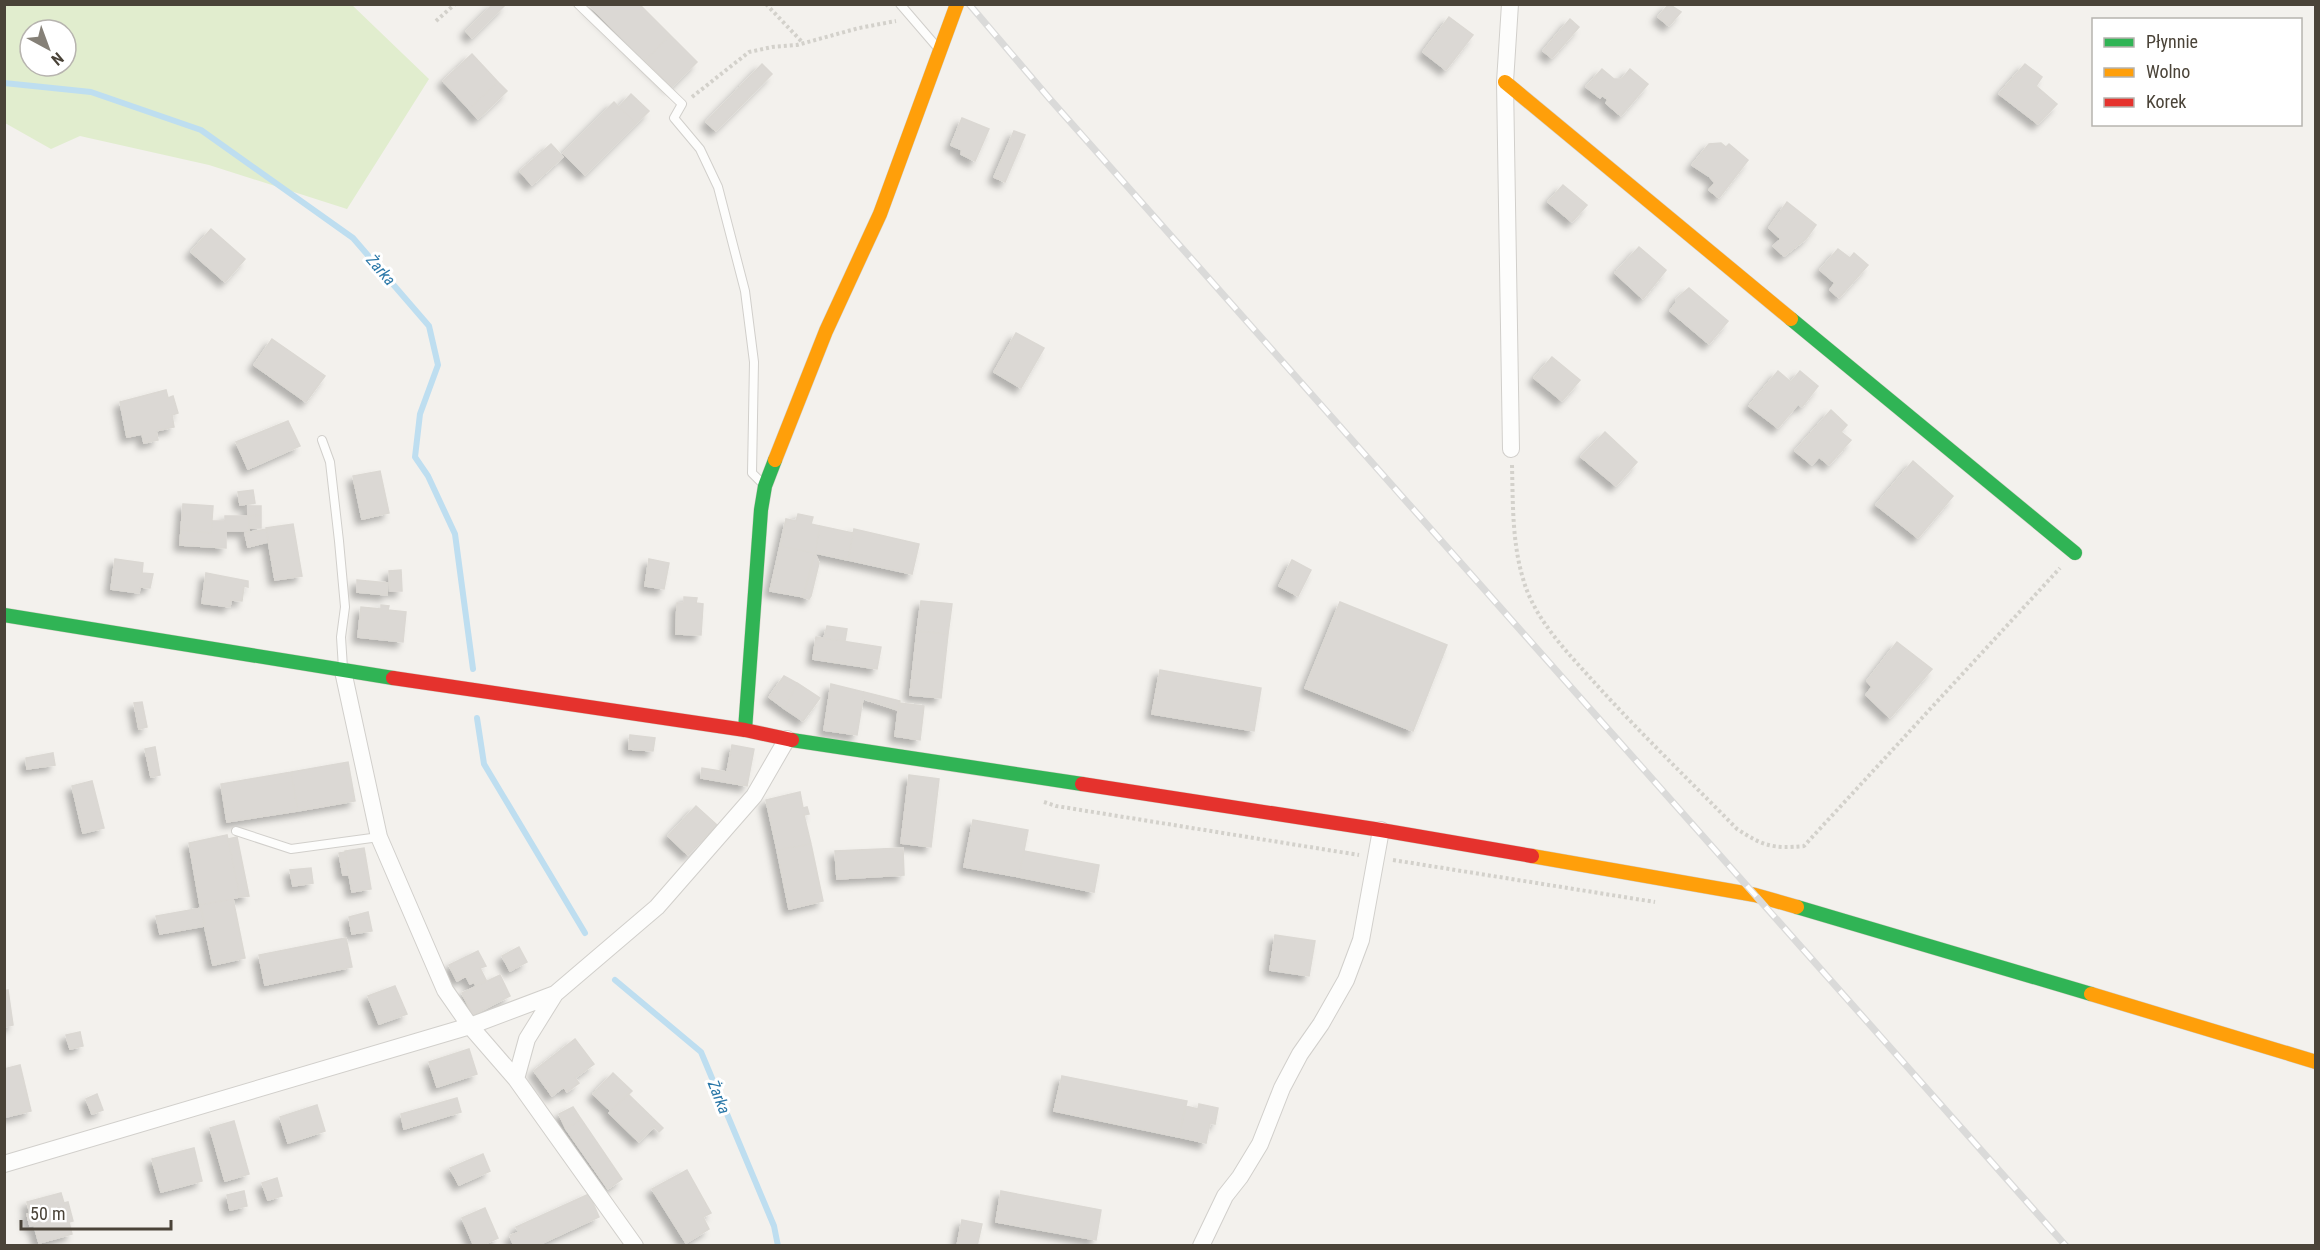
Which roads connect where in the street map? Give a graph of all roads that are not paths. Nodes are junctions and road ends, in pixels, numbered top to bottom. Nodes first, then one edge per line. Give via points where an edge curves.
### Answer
1 (578, 4) edge
2 (900, 4) edge
3 (957, 4) edge
4 (1510, 4) edge
5 (940, 51) junction
6 (1505, 82) junction
7 (322, 440) dead end
8 (1511, 449) road end
9 (765, 486) junction
10 (2074, 552) road end
11 (4, 615) edge
12 (343, 671) junction
13 (745, 730) junction
14 (787, 739) junction
15 (1381, 830) junction
16 (236, 831) dead end
17 (379, 837) junction
18 (555, 994) junction
19 (470, 1026) junction
20 (2316, 1062) edge
21 (516, 1079) junction
22 (4, 1164) edge
23 (635, 1245) edge
24 (1201, 1245) edge

1 - 9 lane via 682,104 674,118 700,149 717,187 745,291 754,362 752,473
2 - 5 lane
3 - 5 main road
4 - 6 street
5 - 9 main road via 880,213 826,331
6 - 8 street
6 - 10 main road
7 - 12 lane via 330,462 339,541 345,607 341,637
9 - 13 main road
11 - 12 main road
12 - 13 main road
12 - 17 street
13 - 14 main road
14 - 15 main road
14 - 18 street via 754,796 657,907
15 - 20 main road via 1755,895
15 - 24 street via 1361,940 1346,980 1300,1054 1260,1144 1225,1196
16 - 17 lane via 291,849
17 - 19 street via 444,990
18 - 19 street
18 - 21 street via 527,1039
19 - 21 street
19 - 22 street
21 - 23 street

